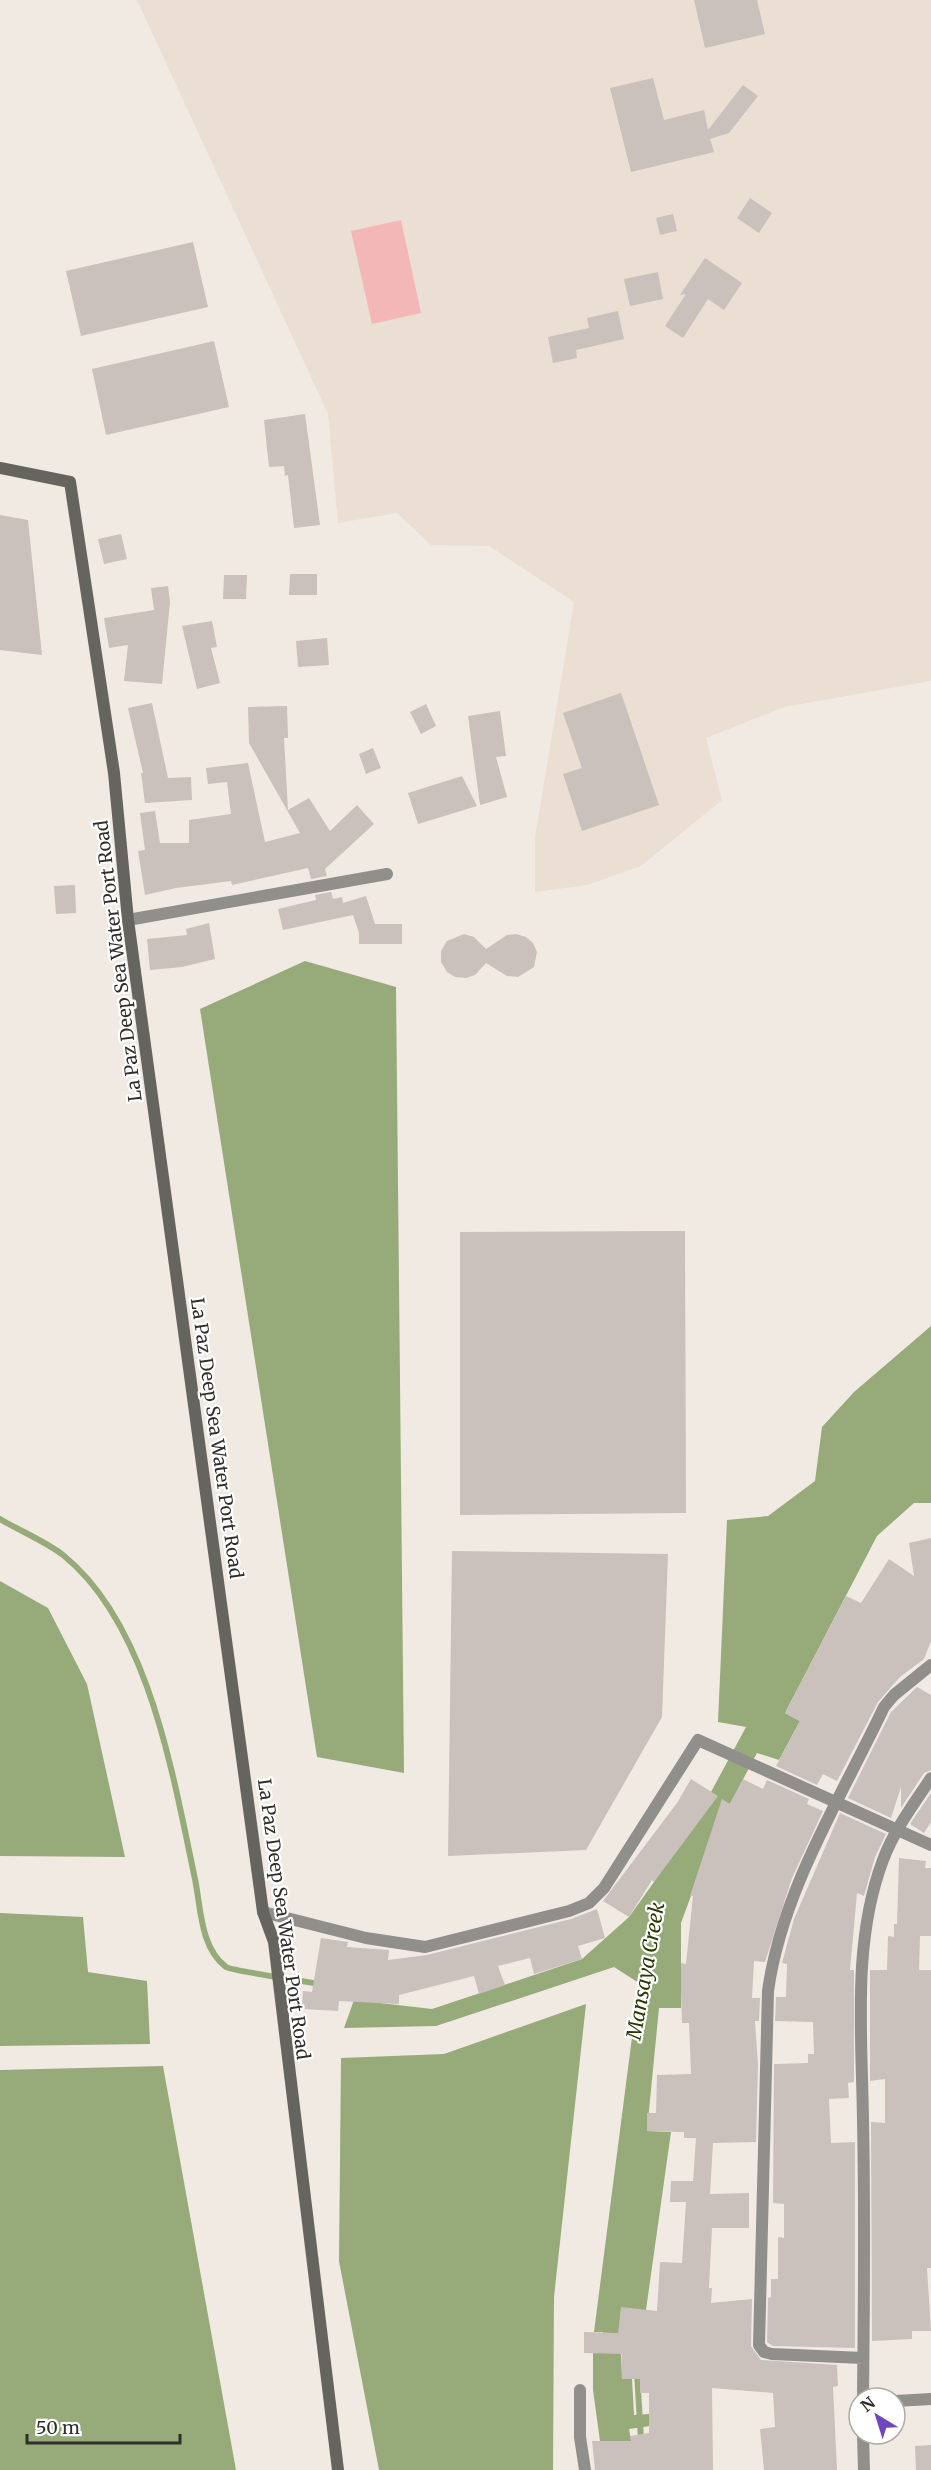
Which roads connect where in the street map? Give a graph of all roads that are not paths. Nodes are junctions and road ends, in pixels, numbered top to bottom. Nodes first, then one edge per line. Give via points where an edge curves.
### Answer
1 (0, 468) edge
2 (387, 874) dead end
3 (129, 920) junction
4 (931, 1665) edge
5 (931, 1778) edge
6 (835, 1803) junction
7 (897, 1829) junction
8 (931, 1845) edge
9 (264, 1912) junction
10 (863, 2358) junction
11 (863, 2386) edge
12 (580, 2390) dead end
13 (931, 2399) edge
14 (907, 2400) edge
15 (863, 2446) edge
16 (338, 2470) edge
17 (585, 2470) edge
18 (864, 2470) edge

1 - 3 main road, La Paz Deep Sea Water Port Road via 70,482 114,773
2 - 3 street
3 - 9 main road, La Paz Deep Sea Water Port Road
4 - 6 street via 884,1707
5 - 7 street
6 - 7 street
6 - 9 street via 698,1740 604,1888 589,1903 569,1911 425,1947 366,1938
6 - 10 street via 795,1895 768,1991 759,2345 772,2354
7 - 8 street
7 - 10 street via 872,1897 861,1991
9 - 16 main road, La Paz Deep Sea Water Port Road via 274,1942
10 - 11 street
12 - 17 street
13 - 14 street
15 - 18 street

